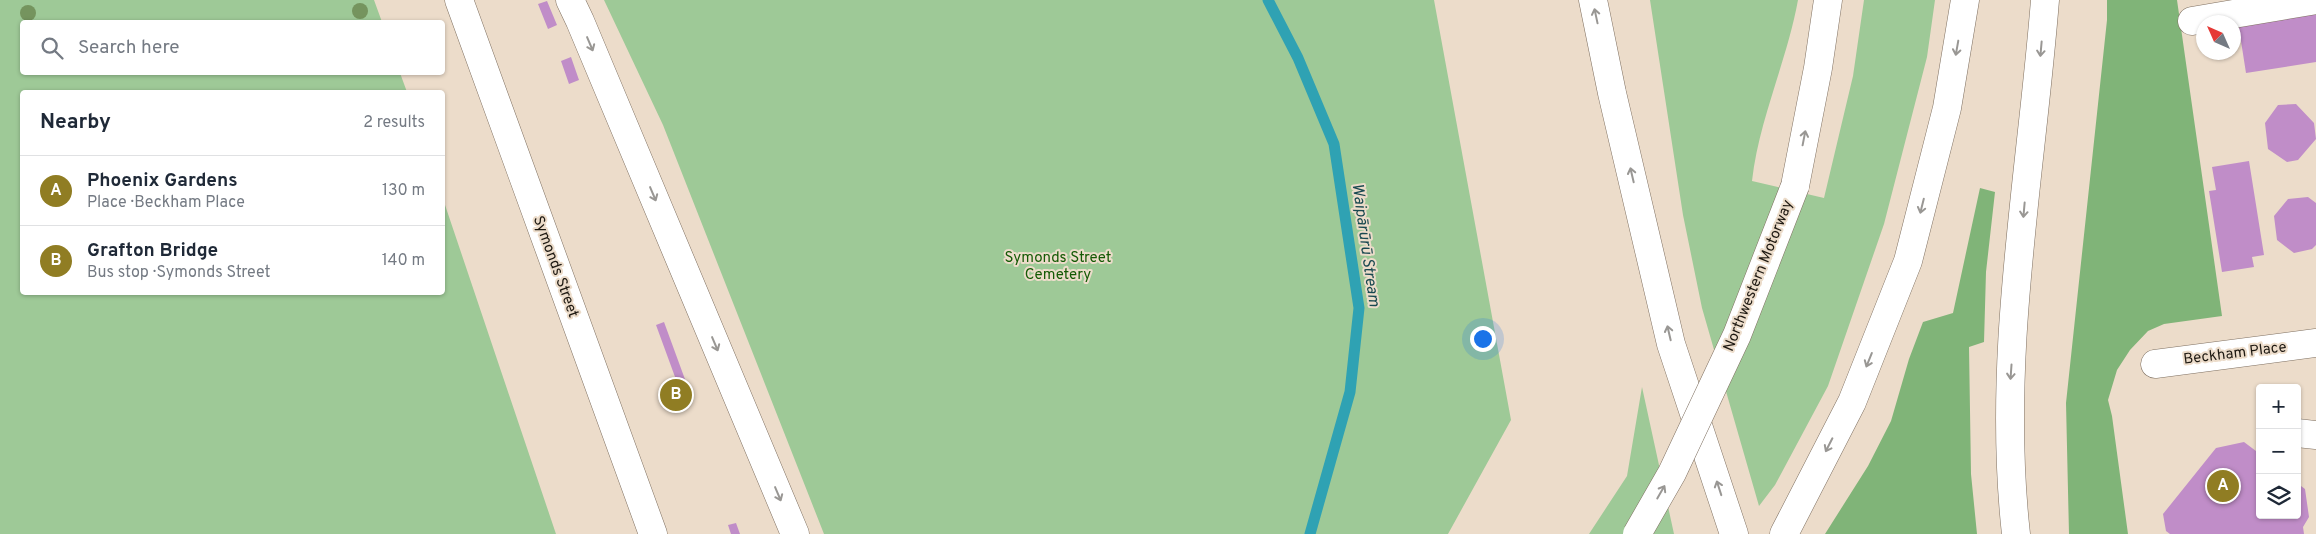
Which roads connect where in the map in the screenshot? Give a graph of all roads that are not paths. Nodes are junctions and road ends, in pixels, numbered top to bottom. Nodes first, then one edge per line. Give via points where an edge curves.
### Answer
1 (459, 0) edge
2 (570, 0) edge
3 (1593, 0) edge
4 (1828, 0) edge
5 (1966, 0) edge
6 (2045, 0) edge
7 (2316, 0) edge
8 (2192, 21) dead end
9 (2316, 343) edge
10 (2155, 364) dead end
11 (2301, 433) edge
12 (2316, 435) edge
13 (653, 534) edge
14 (795, 534) edge
15 (1637, 534) edge
16 (1734, 534) edge
17 (1784, 534) edge
18 (2016, 534) edge

1 - 13 main road, Symonds Street
2 -> 14 main road
16 -> 3 main road via 1671,344
15 -> 4 main road, Northwestern Motorway, bridge via 1672,474 1737,335 1795,186
5 -> 17 main road via 1947,108 1908,261 1852,402
6 -> 18 main road via 2017,279 2009,405
7 - 8 main road
9 - 10 main road, Beckham Place
11 - 12 main road

